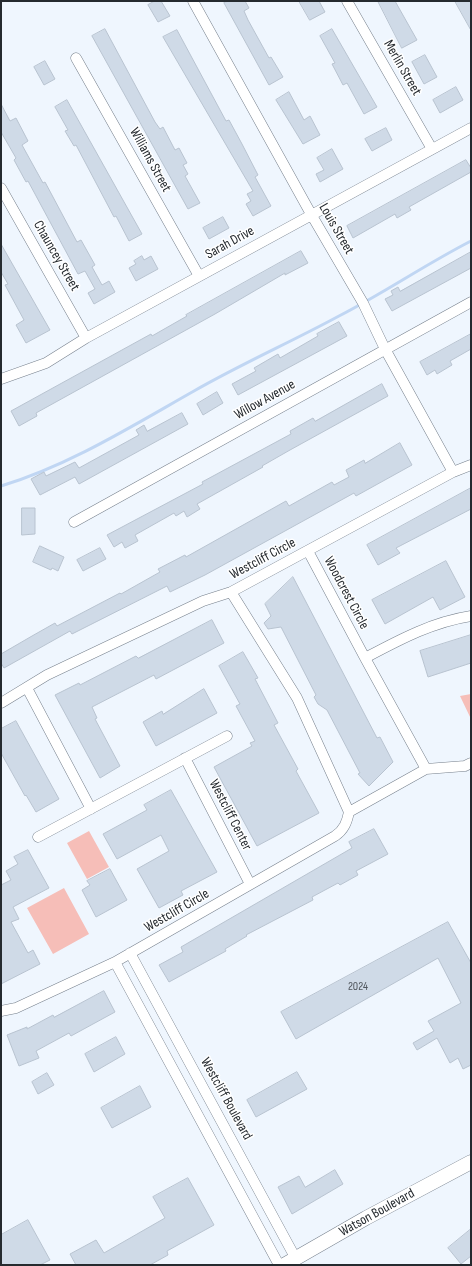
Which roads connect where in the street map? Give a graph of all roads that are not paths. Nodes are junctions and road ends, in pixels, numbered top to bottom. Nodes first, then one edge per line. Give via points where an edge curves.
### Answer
1 (193, 1) edge
2 (347, 1) edge
3 (76, 58) dead end
4 (471, 128) edge
5 (432, 149) junction
6 (1, 188) edge
7 (311, 214) junction
8 (199, 276) junction
9 (471, 302) edge
10 (86, 338) junction
11 (385, 349) junction
12 (1, 379) edge
13 (471, 464) edge
14 (453, 472) junction
15 (74, 522) dead end
16 (308, 551) junction
17 (231, 592) junction
18 (471, 616) edge
19 (365, 658) junction
20 (27, 688) junction
21 (1, 703) edge
22 (227, 736) dead end
23 (186, 758) junction
24 (471, 763) edge
25 (426, 769) junction
26 (91, 809) junction
27 (349, 812) junction
28 (38, 837) dead end
29 (250, 884) junction
30 (130, 953) junction
31 (115, 962) junction
32 (1, 1011) edge
33 (471, 1162) edge
34 (290, 1262) edge
35 (279, 1265) edge

1 - 7 street, Louis Street
2 - 5 street, Merlin Street
3 - 8 street, Williams Street
4 - 5 street, Sarah Drive
5 - 7 street, Sarah Drive
6 - 10 street, Chauncey Street
7 - 8 street, Sarah Drive
7 - 11 street, Louis Street via 363,302
8 - 10 street, Sarah Drive
9 - 11 street, Willow Avenue
10 - 12 street, Sarah Drive via 46,363
11 - 14 street, Louis Street
11 - 15 street, Willow Avenue
13 - 14 street, Woodcrest Circle
14 - 16 street, Woodcrest Circle
16 - 17 street, Westcliff Circle
16 - 19 street, Woodcrest Circle
17 - 20 street, Westcliff Circle via 196,604 47,675
17 - 27 street, Westcliff Circle via 298,698
18 - 19 street via 450,619 426,627
19 - 25 street, Woodcrest Circle
20 - 21 street, Westcliff Circle
20 - 26 street
22 - 23 street
23 - 26 street
23 - 29 street, Westcliff Center
24 - 25 street via 465,766
25 - 27 street
26 - 28 street
27 - 29 street, Westcliff Circle via 341,832
29 - 30 street, Westcliff Circle
30 - 31 street, Westcliff Circle
30 - 34 street, Westcliff Boulevard
31 - 32 street, Westcliff Circle via 16,1008
31 - 35 street
33 - 34 main road, Watson Boulevard

